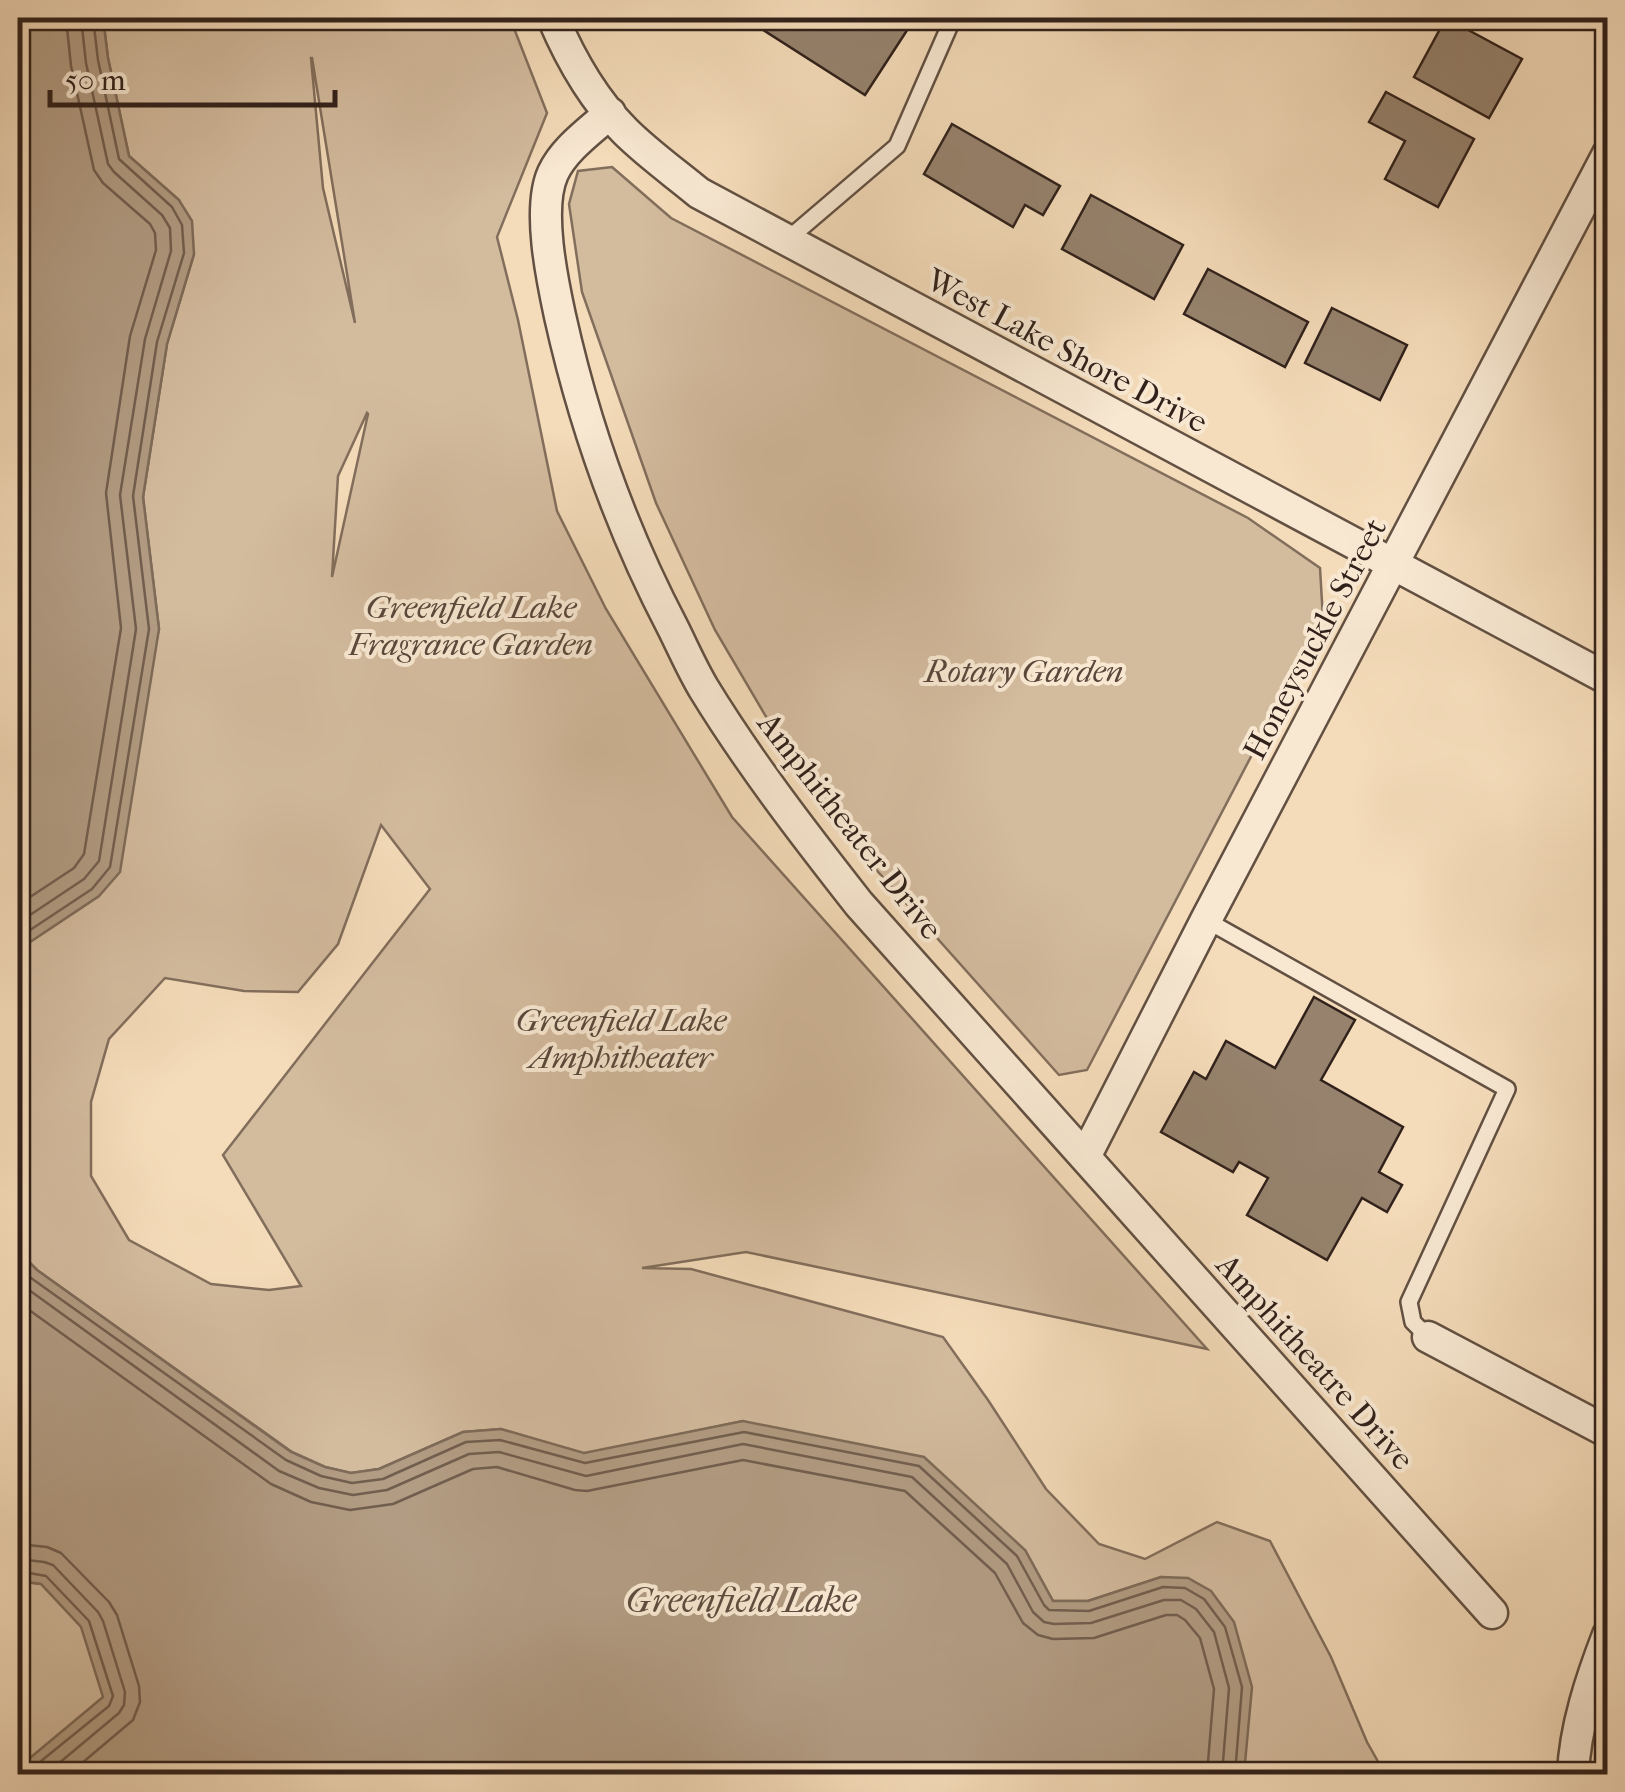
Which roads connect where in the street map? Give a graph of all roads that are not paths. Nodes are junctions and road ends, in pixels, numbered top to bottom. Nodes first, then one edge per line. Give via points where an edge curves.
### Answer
1 (553, 18) edge
2 (954, 18) edge
3 (610, 113) junction
4 (1608, 154) edge
5 (787, 240) junction
6 (1393, 565) junction
7 (1608, 679) edge
8 (1206, 920) junction
9 (1085, 1157) junction
10 (1428, 1337) joint
11 (1608, 1432) edge
12 (1492, 1613) dead end
13 (1608, 1634) edge
14 (1574, 1774) edge

1 - 3 street, West Lake Shore Drive
2 - 5 lane via 897,146
3 - 5 street, West Lake Shore Drive via 699,193
3 - 9 street, Amphitheater Drive via 552,175 548,248 590,430 655,594 702,685 796,825
4 - 6 street, Honeysuckle Street
5 - 6 street, West Lake Shore Drive
6 - 7 street, West Lake Shore Drive
6 - 8 street, Honeysuckle Street
8 - 9 street, Honeysuckle Street
8 - 10 lane via 1507,1090 1408,1302 1413,1322
9 - 12 street, Amphitheatre Drive
10 - 11 street
13 - 14 street via 1590,1684

